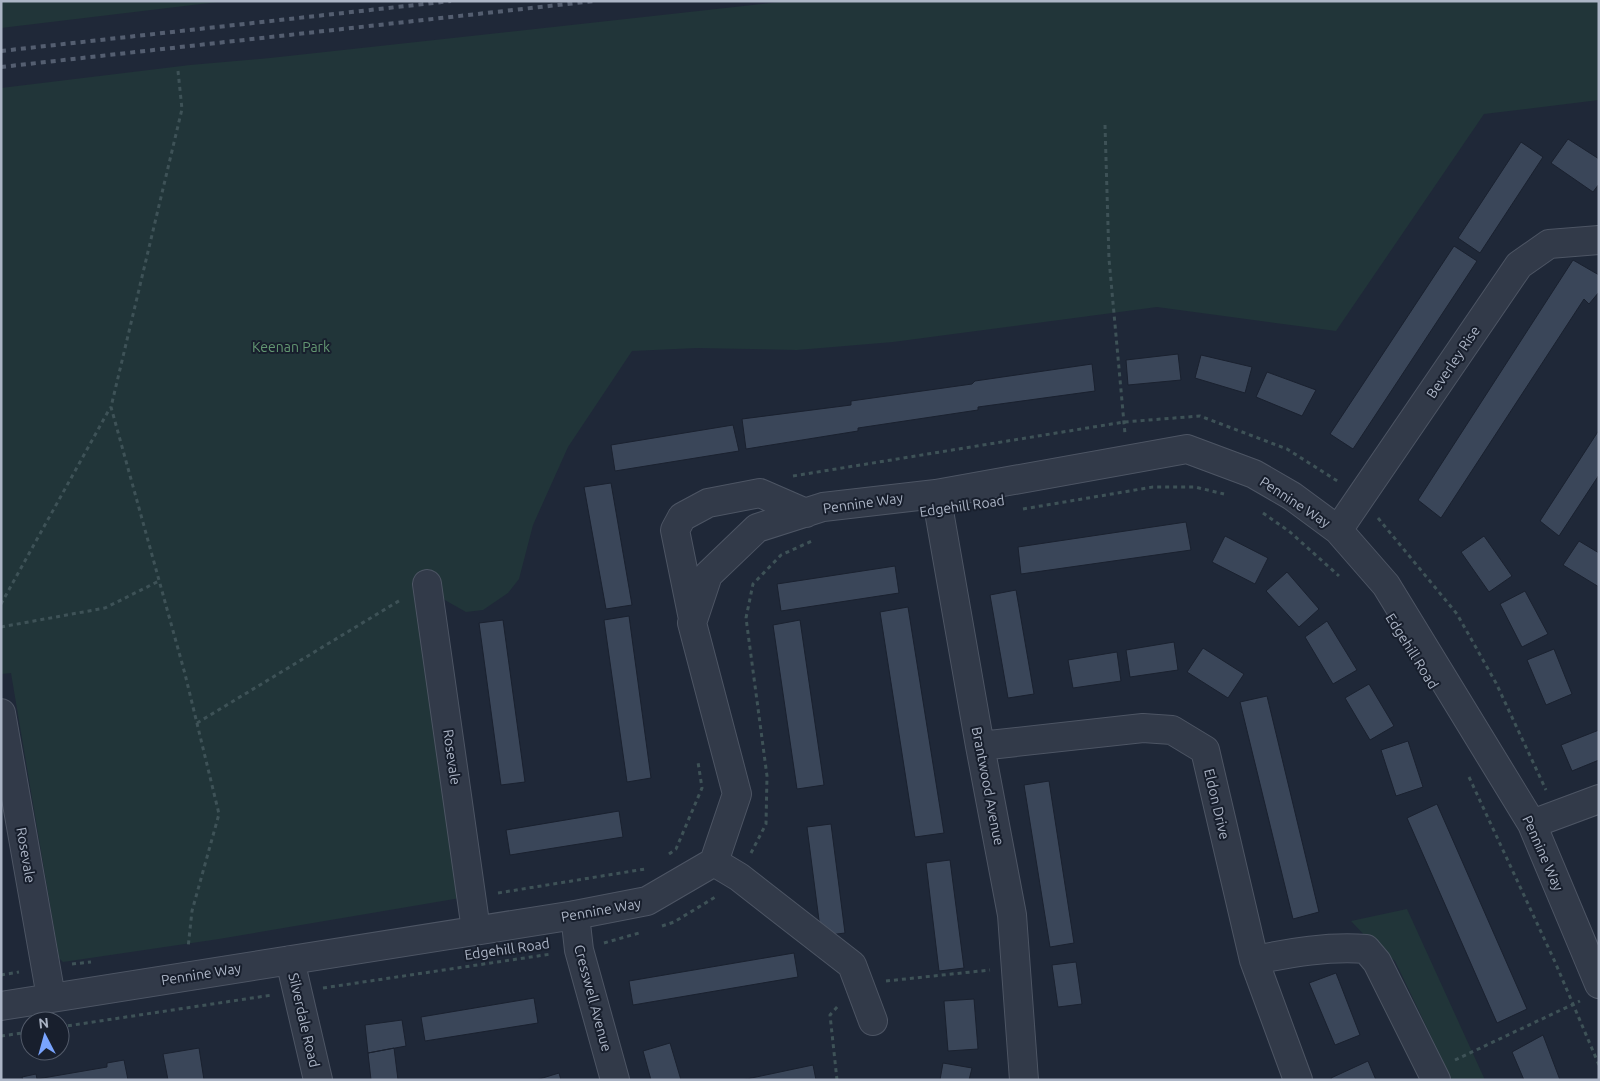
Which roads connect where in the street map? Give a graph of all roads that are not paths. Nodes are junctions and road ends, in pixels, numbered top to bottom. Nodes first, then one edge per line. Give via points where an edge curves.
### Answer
1 (1599, 240) edge
2 (936, 494) junction
3 (806, 512) junction
4 (1338, 530) junction
5 (427, 584) road end
6 (693, 620) junction
7 (1, 713) edge
8 (980, 746) junction
9 (1599, 799) edge
10 (1545, 819) junction
11 (714, 862) junction
12 (575, 915) junction
13 (476, 930) junction
14 (290, 960) junction
15 (1254, 960) junction
16 (1590, 992) edge
17 (51, 997) junction
18 (1, 1006) edge
19 (873, 1021) dead end
20 (1434, 1075) edge
21 (318, 1080) edge
22 (615, 1080) edge
23 (1024, 1080) edge
24 (1298, 1080) edge

1 - 4 street, Beverley Rise via 1548,244 1519,265
2 - 3 street, Pennine Way via 823,507
2 - 4 street, Pennine Way via 1188,449 1254,474 1292,496
2 - 8 street, Brantwood Avenue
3 - 6 street, Pennine Way via 757,528 708,575
3 - 6 street via 760,493 708,503 682,517 675,530
4 - 10 street, Pennine Way via 1386,585
5 - 13 street, Rosevale
6 - 11 street, Pennine Way via 737,794
7 - 17 street, Rosevale
8 - 15 street, Eldon Drive via 1143,728 1172,730 1205,750
8 - 23 street, Brantwood Avenue via 1012,915
9 - 10 street
10 - 16 street, Pennine Way
11 - 12 street, Pennine Way via 648,902
11 - 19 street via 739,877 852,965
12 - 13 street, Pennine Way
12 - 22 street, Cresswell Avenue via 579,950
13 - 14 street, Pennine Way
14 - 17 street, Pennine Way
14 - 21 street, Silverdale Road
15 - 20 street via 1309,950 1366,949 1377,962
15 - 24 street, Eldon Drive
17 - 18 street, Pennine Way

